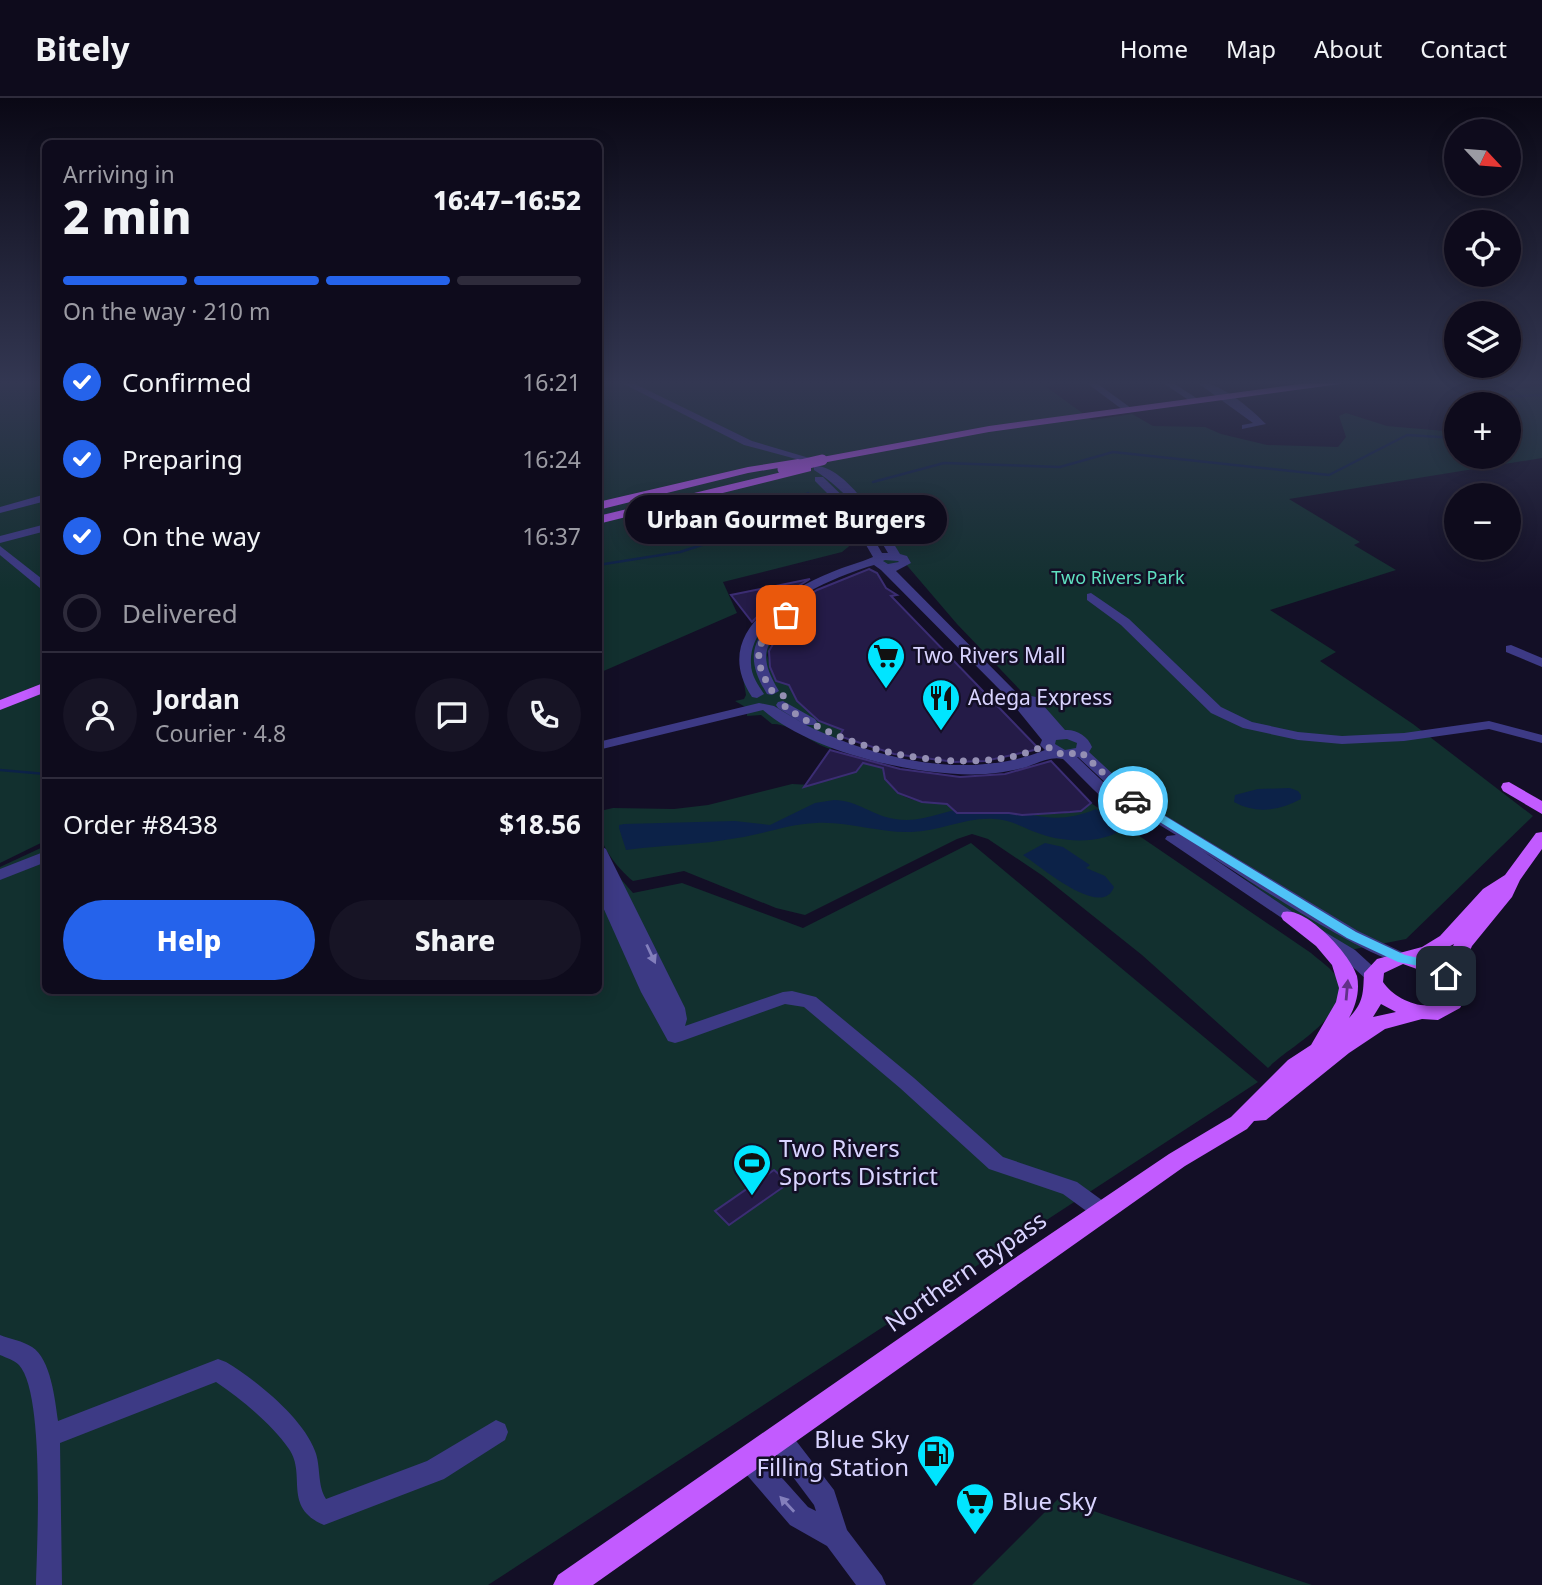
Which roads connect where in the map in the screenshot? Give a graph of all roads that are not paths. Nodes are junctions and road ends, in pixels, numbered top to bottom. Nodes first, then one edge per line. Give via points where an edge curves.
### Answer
1 (766, 450) edge
2 (898, 450) edge
3 (914, 450) edge
4 (814, 470) junction
5 (42, 498) edge
6 (0, 510) edge
7 (602, 512) edge
8 (42, 528) edge
9 (0, 540) edge
10 (0, 549) edge
11 (886, 562) junction
12 (42, 586) edge
13 (1091, 597) dead end
14 (1511, 649) dead end
15 (1542, 663) edge
16 (42, 688) edge
17 (764, 703) junction
18 (0, 705) edge
19 (602, 739) edge
20 (1542, 739) edge
21 (602, 745) edge
22 (1060, 746) junction
23 (1542, 791) edge
24 (1542, 809) edge
25 (1542, 837) edge
26 (1200, 850) junction
27 (602, 857) edge
28 (42, 858) edge
29 (0, 875) edge
30 (1511, 879) junction
31 (602, 885) edge
32 (1290, 916) junction
33 (1323, 927) junction
34 (1405, 959) junction
35 (1375, 982) junction
36 (1451, 983) junction
37 (1422, 1013) junction
38 (673, 1033) junction
39 (1317, 1051) junction
40 (1239, 1123) junction
41 (1103, 1212) junction
42 (0, 1345) edge
43 (496, 1432) dead end
44 (49, 1436) junction
45 (778, 1437) junction
46 (749, 1459) junction
47 (836, 1537) junction
48 (49, 1585) edge
49 (568, 1585) edge
50 (873, 1585) edge

1 - 4 street
2 - 4 main road
3 - 4 main road
4 - 7 main road
4 - 11 street via 853,512
4 - 11 street via 867,512
5 - 6 street
8 - 9 street
10 - 12 street
11 - 17 street via 814,584 761,623 750,637 744,663 749,681
11 - 17 street via 823,589 770,629 758,651 758,663 772,691 784,696
11 - 22 street
13 - 20 street via 1125,622 1216,710 1248,725 1342,740 1489,725
14 - 15 street
16 - 18 main road
17 - 19 street
17 - 21 street
17 - 22 street via 814,736 893,761 930,767 1015,766
22 - 26 street via 1116,802
23 - 24 main road via 1515,788
25 - 30 main road
26 - 32 street
26 - 33 street
27 -> 38 street via 676,1007
28 - 29 street
30 - 34 main road via 1494,888 1438,947
30 - 36 main road via 1506,892 1464,943
31 - 38 street
32 - 33 street
39 -> 32 main road via 1342,1010 1348,981 1336,956
33 - 34 street
33 - 35 street
34 - 35 main road via 1380,964
34 - 36 main road via 1435,968
35 - 37 main road via 1388,1000
35 - 39 main road, Northern Bypass via 1369,1009
36 - 37 main road via 1454,1003 1436,1013
37 - 40 main road via 1380,1023 1260,1113
38 - 41 street via 682,1036 783,998 810,1002 996,1163 1070,1188
39 - 40 main road, Northern Bypass via 1272,1087
40 - 41 main road, Northern Bypass
41 - 45 main road, Northern Bypass
42 - 44 street via 30,1359
43 - 44 street via 436,1470 324,1512 311,1502 307,1460 295,1436 218,1370
44 - 48 street
45 - 46 main road, Northern Bypass
45 - 47 street via 825,1499
47 -> 46 street via 799,1516
46 - 49 main road, Northern Bypass
47 - 50 street

